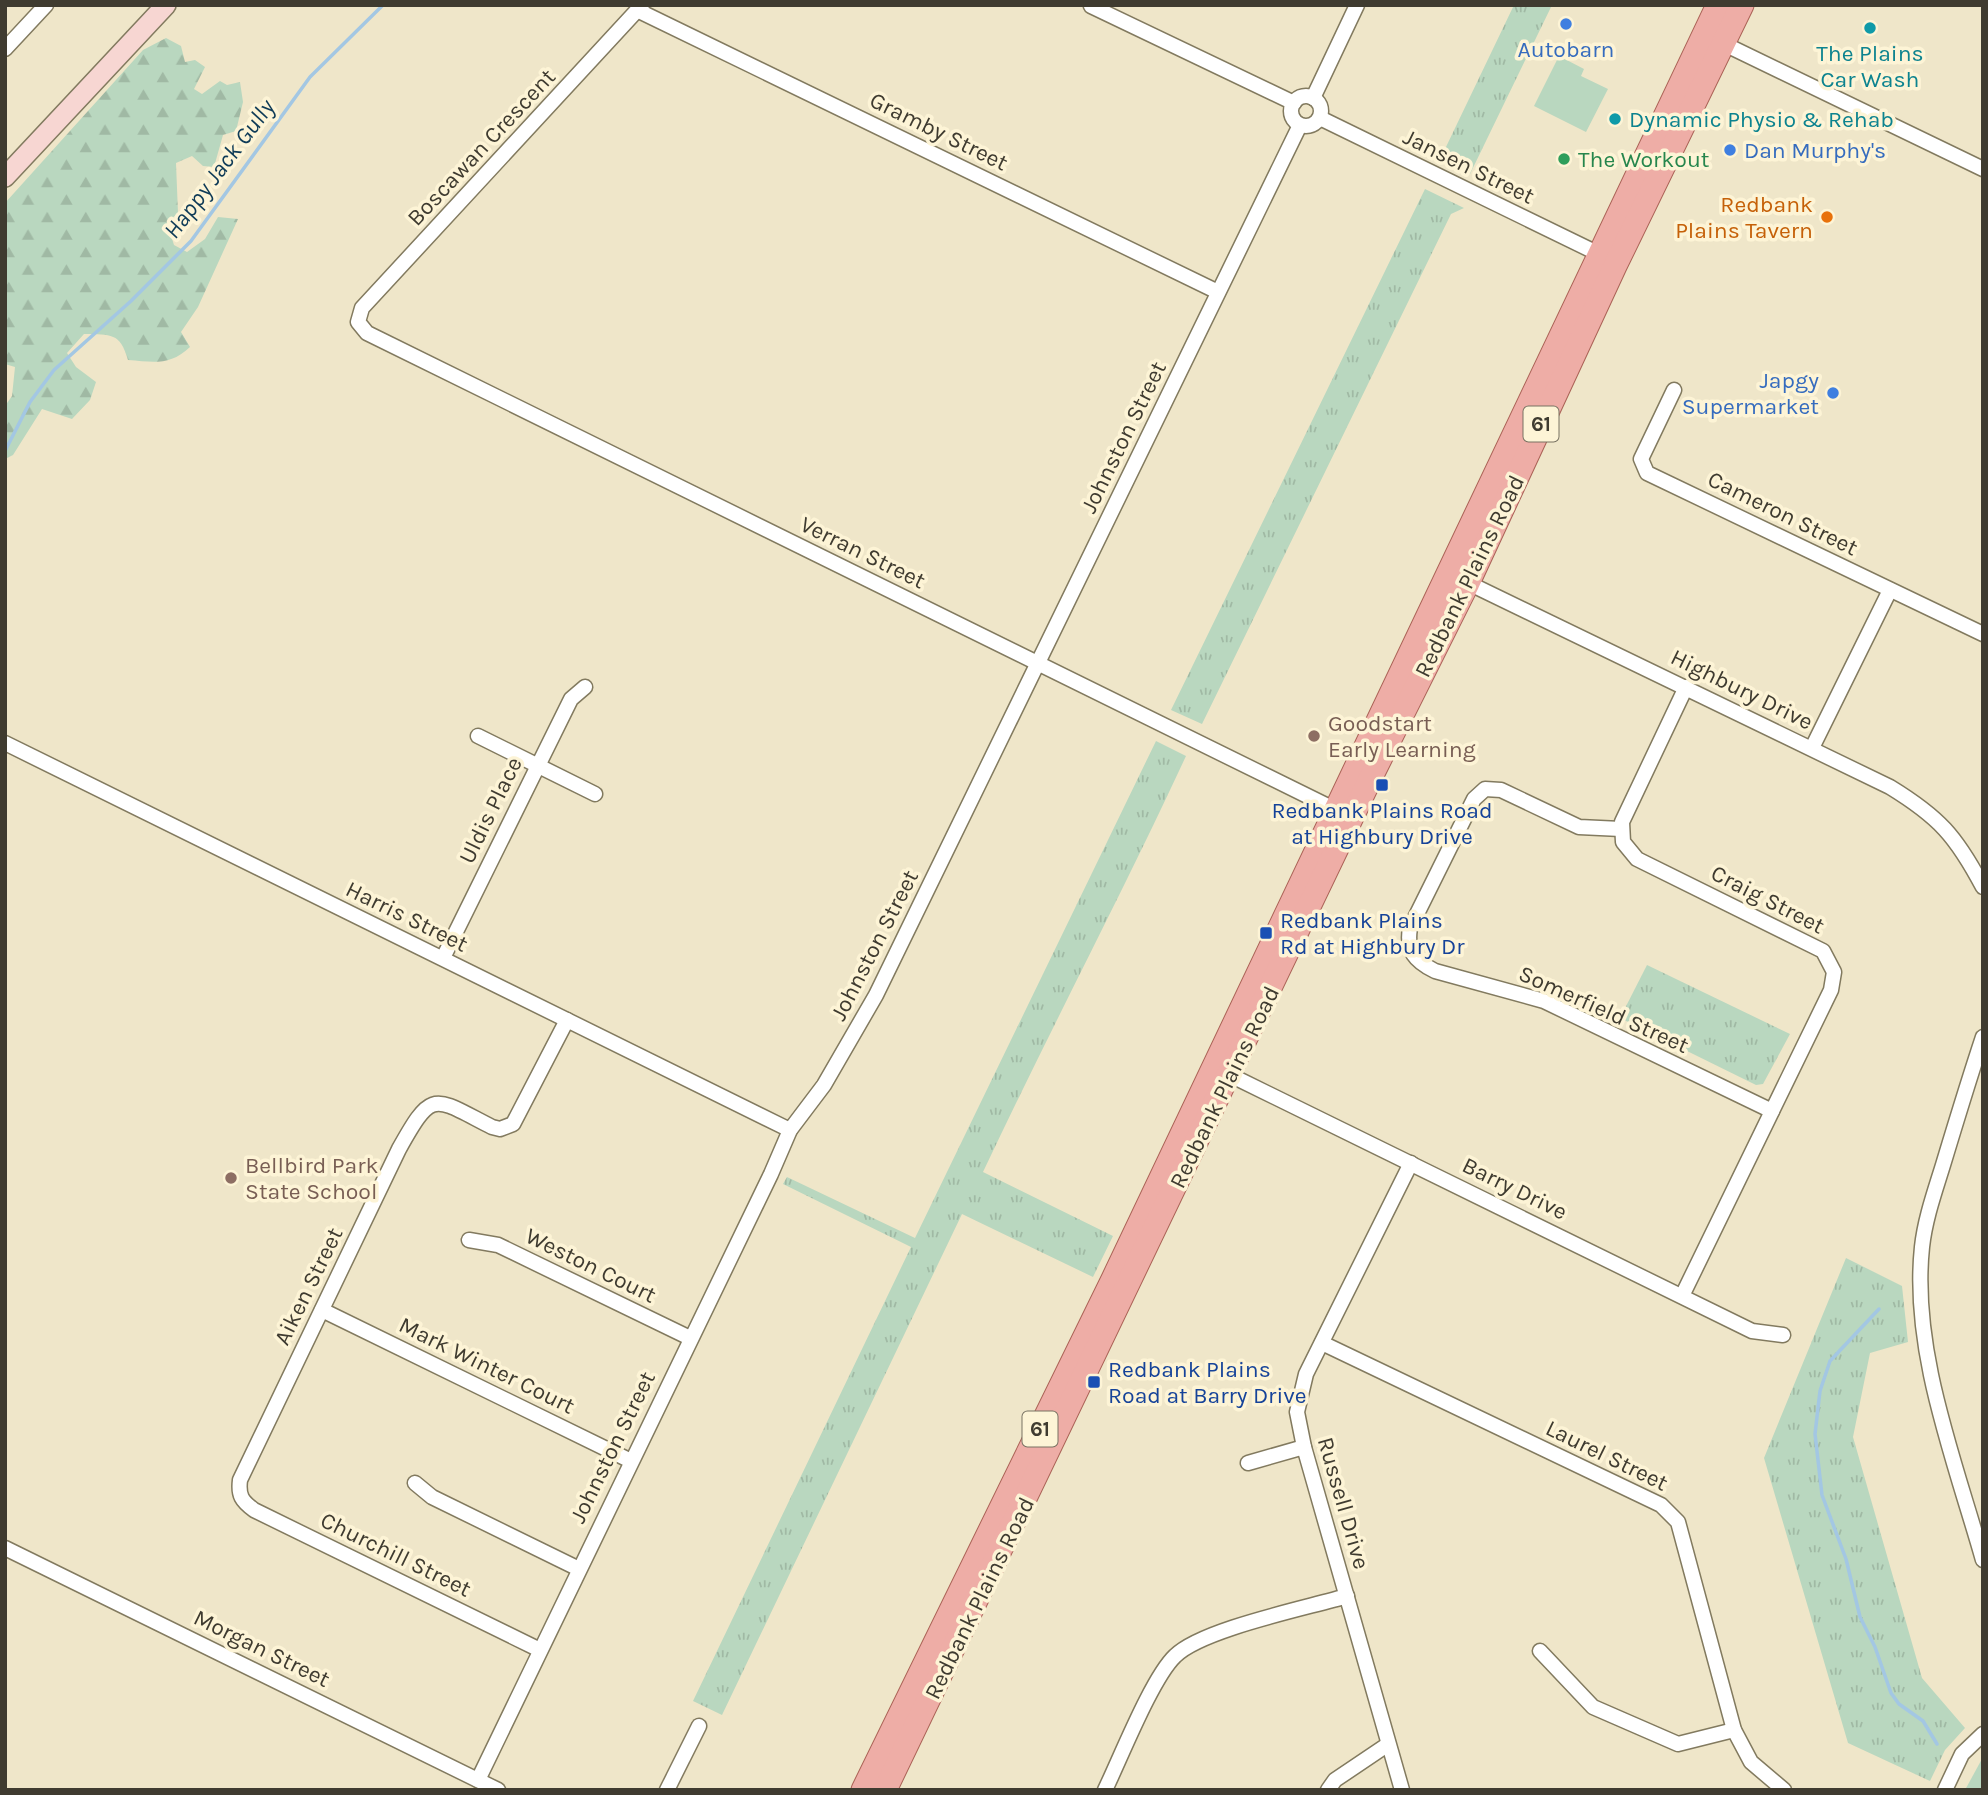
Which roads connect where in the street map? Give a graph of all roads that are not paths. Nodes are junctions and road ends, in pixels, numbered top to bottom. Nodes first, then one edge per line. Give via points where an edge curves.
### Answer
1 (46, 5) edge
2 (166, 5) edge
3 (1357, 5) edge
4 (1718, 5) edge
5 (1742, 5) edge
6 (1091, 6) edge
7 (640, 8) edge
8 (1714, 39) junction
9 (5, 48) edge
10 (1313, 98) junction
11 (1294, 103) junction
12 (1320, 117) junction
13 (1300, 125) junction
14 (1983, 169) edge
15 (5, 177) edge
16 (1607, 260) junction
17 (1218, 292) junction
18 (358, 322) joint
19 (1674, 390) dead end
20 (1458, 578) junction
21 (1890, 590) junction
22 (1983, 634) edge
23 (1038, 664) junction
24 (585, 687) dead end
25 (1686, 688) junction
26 (478, 736) dead end
27 (5, 743) edge
28 (1812, 748) junction
29 (538, 766) junction
30 (595, 794) dead end
31 (1344, 814) junction
32 (1620, 830) junction
33 (1983, 887) edge
34 (443, 958) junction
35 (568, 1020) junction
36 (1983, 1037) edge
37 (1230, 1075) junction
38 (1977, 1075) edge
39 (1772, 1111) junction
40 (790, 1130) junction
41 (1410, 1163) junction
42 (469, 1240) dead end
43 (1683, 1294) junction
44 (322, 1310) junction
45 (1783, 1335) dead end
46 (690, 1338) junction
47 (1322, 1343) junction
48 (1304, 1447) junction
49 (631, 1461) junction
50 (1248, 1463) dead end
51 (415, 1483) dead end
52 (239, 1492) joint
53 (5, 1548) edge
54 (1983, 1560) edge
55 (579, 1569) junction
56 (1348, 1596) junction
57 (540, 1650) junction
58 (1540, 1651) dead end
59 (699, 1726) dead end
60 (1734, 1730) junction
61 (1983, 1734) edge
62 (1387, 1745) junction
63 (478, 1780) junction
64 (498, 1790) edge
65 (667, 1790) edge
66 (863, 1790) edge
67 (886, 1790) edge
68 (1105, 1790) edge
69 (1328, 1790) edge
70 (1402, 1790) edge
71 (1784, 1790) edge
72 (1945, 1790) edge

1 - 9 street
2 - 15 street
3 - 10 street
4 - 8 main road, Redbank Plains Road / 61
5 - 8 main road, Redbank Plains Road / 61
6 - 11 street
7 - 17 street, Gramby Street
7 - 18 street, Boscawan Crescent via 362,308
8 - 14 street
8 - 16 main road, Redbank Plains Road / 61
10 - 11 street via 1302,97
10 - 12 street via 1321,106
11 - 13 street via 1292,116
12 - 13 street via 1312,125
12 - 16 street, Jansen Street
13 - 17 street, Johnston Street
16 - 20 main road, Redbank Plains Road / 61
16 - 20 main road, Redbank Plains Road / 61 via 1579,316 1567,321
17 - 23 street, Johnston Street
18 - 23 street, Verran Street via 367,333
19 - 21 street, Cameron Street via 1641,459 1647,473
20 - 25 street, Highbury Drive
20 - 31 main road, Redbank Plains Road / 61
21 - 22 street, Cameron Street
21 - 28 street
23 - 31 street, Verran Street
23 - 40 street, Johnston Street via 848,1048
24 - 29 street, Uldis Place via 571,699
25 - 28 street, Highbury Drive
25 - 32 street
26 - 29 street
27 - 34 street, Harris Street
28 - 33 street, Highbury Drive via 1923,807 1963,850
29 - 30 street
29 - 34 street, Uldis Place
31 - 37 main road, Redbank Plains Road / 61
31 - 66 main road, Redbank Plains Road / 61
32 - 39 street, Craig Street via 1637,859 1823,951 1834,972 1831,990
32 - 39 street, Somerfield Street via 1579,827 1501,790 1485,789 1474,799 1410,928 1411,953 1435,971 1544,1001
34 - 35 street, Harris Street
35 - 40 street, Harris Street
35 - 44 street, Aiken Street via 513,1124 492,1127 442,1103 421,1111
36 - 38 street
37 - 41 street, Barry Drive
37 - 67 main road, Redbank Plains Road / 61
38 - 54 street via 1924,1234 1921,1317 1933,1381
39 - 43 street, Craig Street
40 - 46 street, Johnston Street
41 - 43 street, Barry Drive
41 - 47 street, Russell Drive
42 - 46 street, Weston Court via 498,1245
43 - 45 street, Barry Drive via 1752,1331
44 - 49 street, Mark Winter Court
44 - 52 street, Aiken Street via 240,1480
46 - 49 street, Johnston Street
47 - 48 street, Russell Drive via 1300,1392 1297,1412
47 - 60 street, Laurel Street via 1661,1505 1678,1522
48 - 50 street
48 - 56 street, Russell Drive
49 - 55 street, Johnston Street
51 - 55 street via 432,1497
52 - 57 street, Churchill Street via 254,1510
53 - 63 street, Morgan Street
55 - 57 street, Johnston Street
56 - 62 street, Russell Drive
56 - 68 street via 1208,1636 1182,1649 1165,1669
57 - 63 street, Johnston Street
58 - 60 street via 1593,1707 1678,1744
59 - 65 street
60 - 71 street, Laurel Street via 1751,1762
61 - 72 street via 1962,1755
62 - 69 street via 1335,1780
62 - 70 street, Russell Drive
63 - 64 street, Morgan Street

